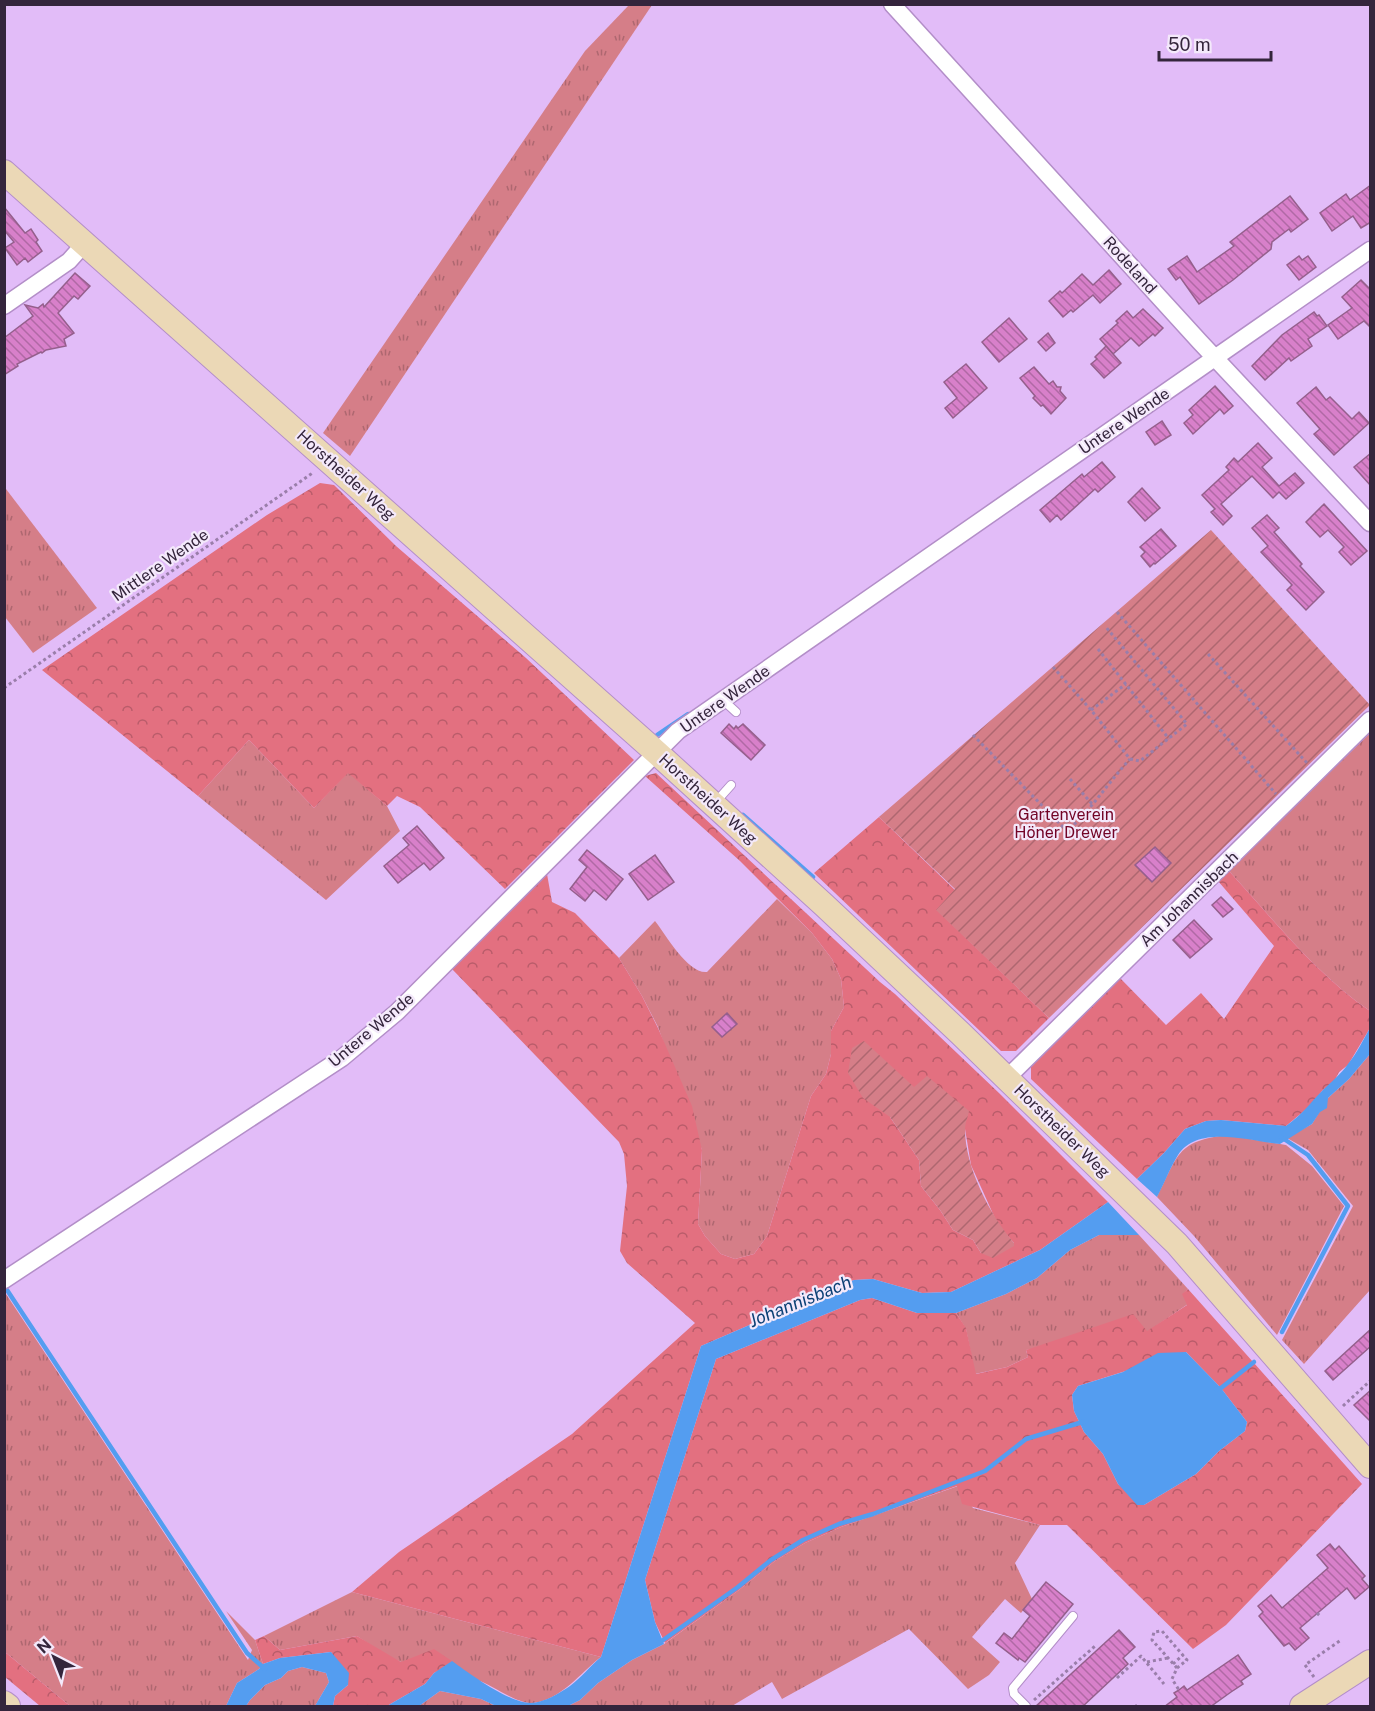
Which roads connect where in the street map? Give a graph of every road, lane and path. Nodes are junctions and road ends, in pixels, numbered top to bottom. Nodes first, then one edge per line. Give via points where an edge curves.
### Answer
1 (892, 4) edge
2 (4, 172) edge
3 (85, 243) junction
4 (1371, 250) edge
5 (4, 306) edge
6 (1216, 358) junction
7 (327, 458) junction
8 (1371, 523) edge
9 (1116, 612) dead end
10 (1105, 626) dead end
11 (1098, 649) dead end
12 (1208, 654) dead end
13 (1053, 667) dead end
14 (1126, 684) junction
15 (4, 688) edge
16 (723, 700) junction
17 (1091, 710) junction
18 (736, 712) dead end
19 (1371, 720) edge
20 (973, 735) dead end
21 (1169, 739) junction
22 (656, 752) junction
23 (1130, 759) junction
24 (1317, 773) junction
25 (1070, 779) dead end
26 (731, 785) dead end
27 (713, 804) junction
28 (1093, 805) junction
29 (1285, 805) junction
30 (1007, 1077) junction
31 (4, 1280) edge
32 (1371, 1382) edge
33 (1340, 1409) dead end
34 (1371, 1466) edge
35 (1073, 1616) dead end
36 (1341, 1640) dead end
37 (1095, 1646) dead end
38 (1183, 1655) junction
39 (1168, 1658) junction
40 (1146, 1662) junction
41 (1371, 1662) edge
42 (1173, 1664) junction
43 (1177, 1668) junction
44 (1311, 1673) dead end
45 (1117, 1678) dead end
46 (1164, 1684) dead end
47 (1179, 1690) dead end
48 (4, 1703) edge
49 (8, 1707) edge
50 (1026, 1707) edge
51 (1302, 1707) edge

1 - 6 street, Rodeland
2 - 3 street, Horstheider Weg
3 - 5 street via 69,261
3 - 7 street, Horstheider Weg
4 - 6 street, Untere Wende
6 - 8 street, Rodeland
6 - 16 street, Untere Wende
7 - 15 path, Mittlere Wende via 317,470
7 - 22 street, Horstheider Weg
9 - 29 path
10 - 21 path via 1187,724
11 - 14 path
12 - 24 path
13 - 17 path
14 - 17 path
14 - 21 path
16 - 18 lane
16 - 22 street, Untere Wende via 678,731
17 - 23 path
19 - 24 street, Am Johannisbach
20 - 28 path via 1067,831
21 - 23 path via 1140,761
22 - 27 street, Horstheider Weg
22 - 31 street, Untere Wende via 397,1012 342,1058
23 - 28 path
24 - 29 street, Am Johannisbach
25 - 28 path
26 - 27 lane
27 - 30 street, Horstheider Weg
29 - 30 street, Am Johannisbach
30 - 34 street, Horstheider Weg via 1190,1259
32 - 33 path
35 - 50 lane via 1014,1688 1014,1694
36 - 44 path via 1305,1665
37 - 50 path
38 - 39 path via 1161,1631 1154,1632 1152,1640
38 - 42 path
38 - 43 path via 1187,1660
39 - 40 path
39 - 42 path
40 - 45 path via 1141,1656
40 - 46 path
41 - 51 street
42 - 43 path
43 - 47 path via 1172,1679
48 - 49 street

